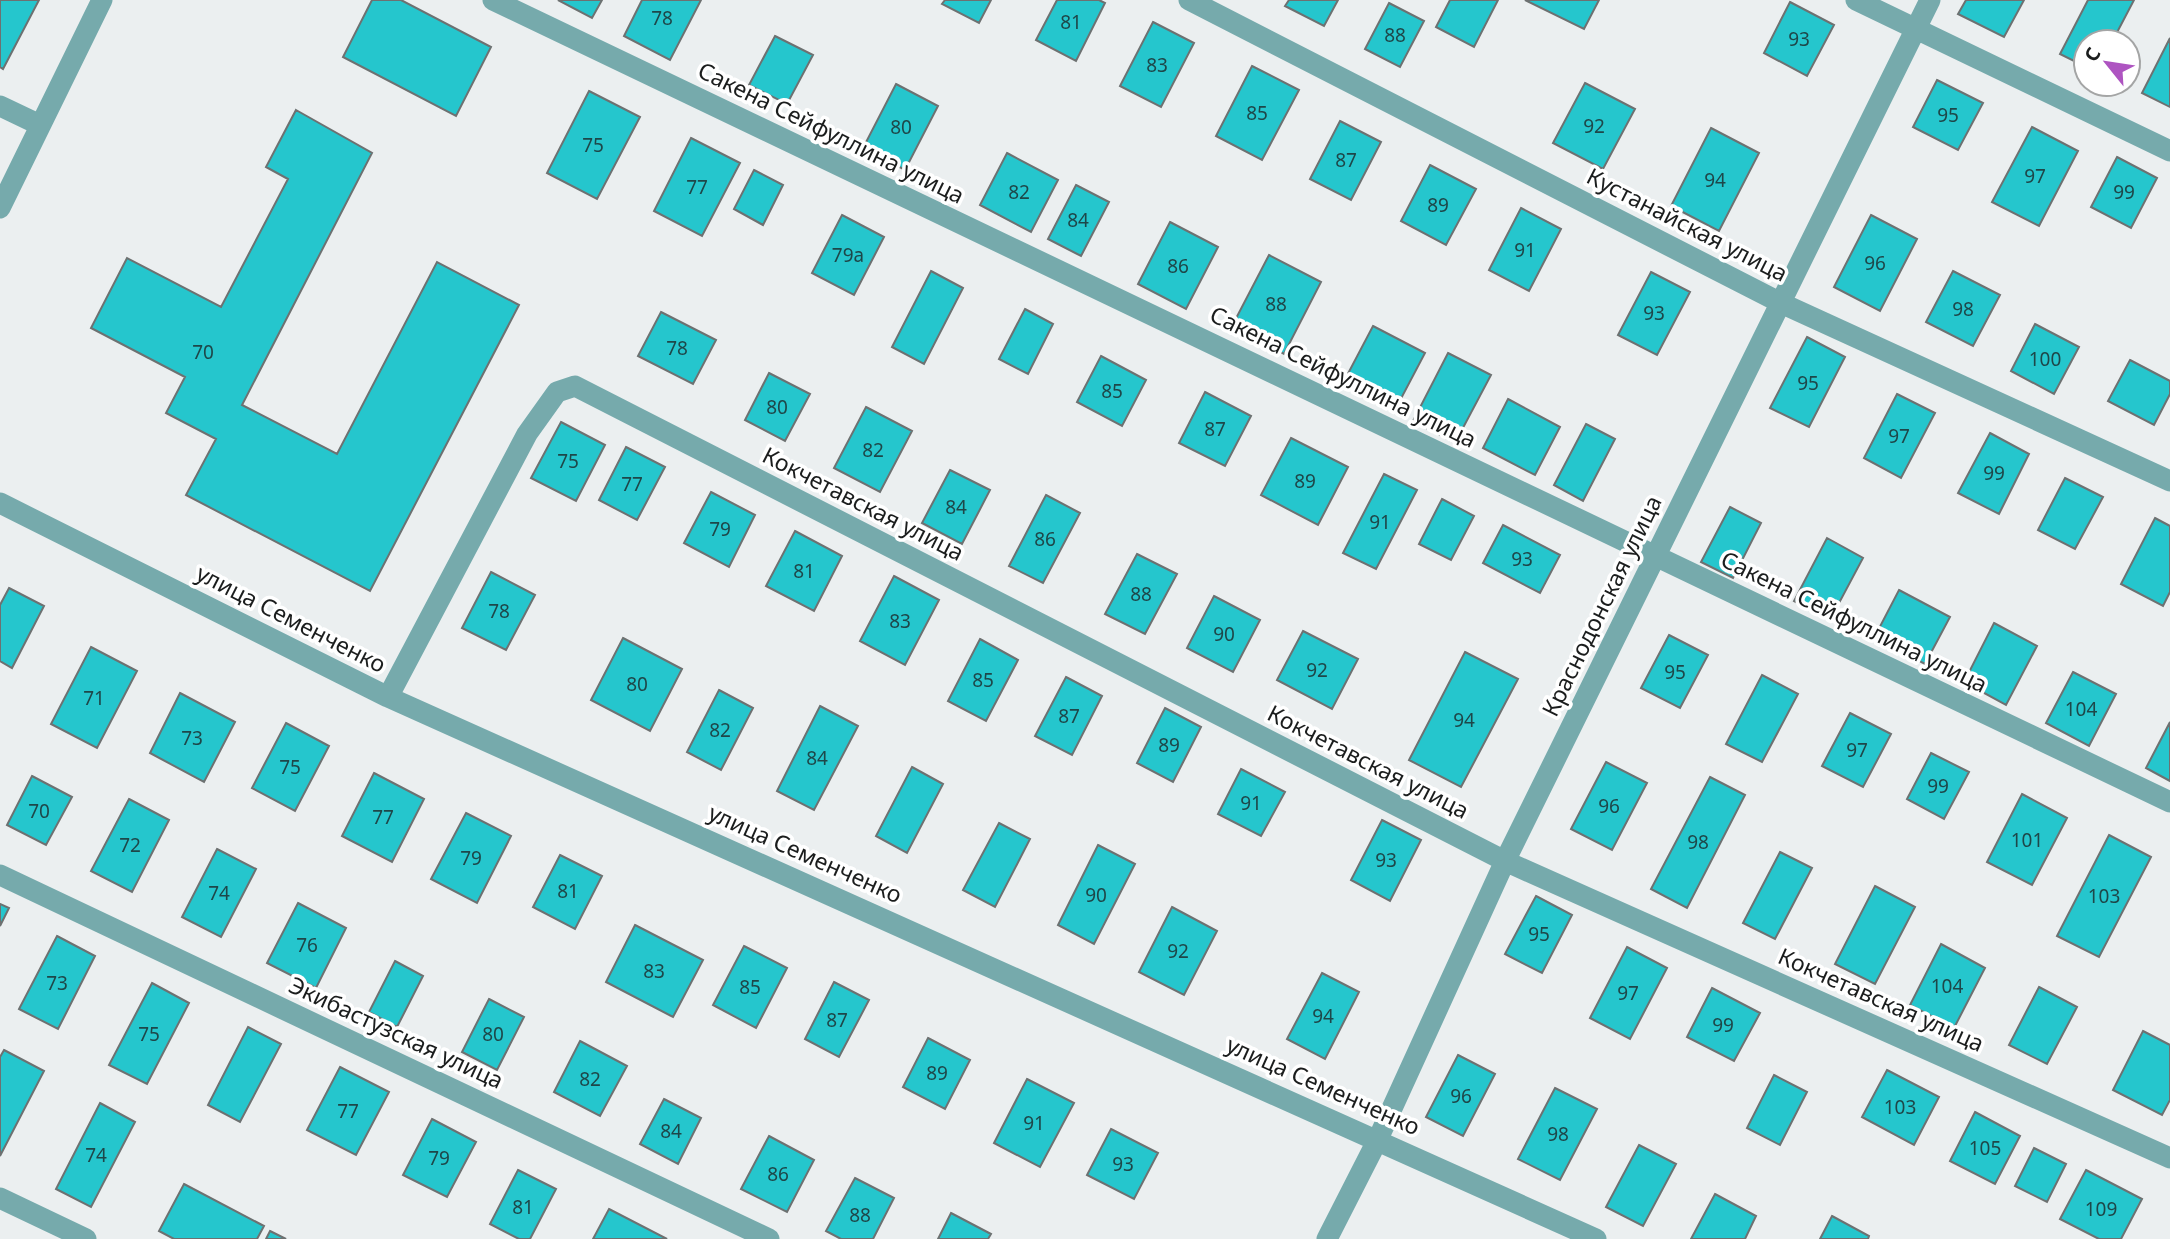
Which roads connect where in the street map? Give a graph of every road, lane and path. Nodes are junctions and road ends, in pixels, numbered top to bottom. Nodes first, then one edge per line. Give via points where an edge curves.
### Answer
1 (102, 0) edge
2 (493, 0) edge
3 (1189, 0) edge
4 (1856, 0) edge
5 (1930, 0) edge
6 (1915, 29) junction
7 (0, 106) edge
8 (40, 125) junction
9 (2170, 151) edge
10 (0, 208) edge
11 (1781, 303) junction
12 (2170, 481) edge
13 (0, 503) edge
14 (1656, 556) junction
15 (388, 697) junction
16 (2170, 802) edge
17 (1505, 861) junction
18 (0, 875) edge
19 (1378, 1139) junction
20 (2170, 1158) edge
21 (0, 1198) edge
22 (86, 1239) edge
23 (769, 1239) edge
24 (1327, 1239) edge
25 (1596, 1239) edge

1 - 8 street
2 - 14 street, Сакена Сейфуллина улица
3 - 11 street, Кустанайская улица
4 - 6 street
5 - 6 street, Краснодонская улица
6 - 9 street
6 - 11 street, Краснодонская улица
7 - 8 street
8 - 10 street
11 - 12 street, Кустанайская улица
11 - 14 street, Краснодонская улица
13 - 15 street, улица Семенченко
14 - 16 street, Сакена Сейфуллина улица
14 - 17 street, Краснодонская улица
15 - 17 street, Кокчетавская улица via 527,434 557,392 575,386
15 - 19 street, улица Семенченко
17 - 19 street, Краснодонская улица
17 - 20 street, Кокчетавская улица
18 - 23 street, Экибастузская улица
19 - 24 street, Краснодонская улица
19 - 25 street, улица Семенченко
21 - 22 street

